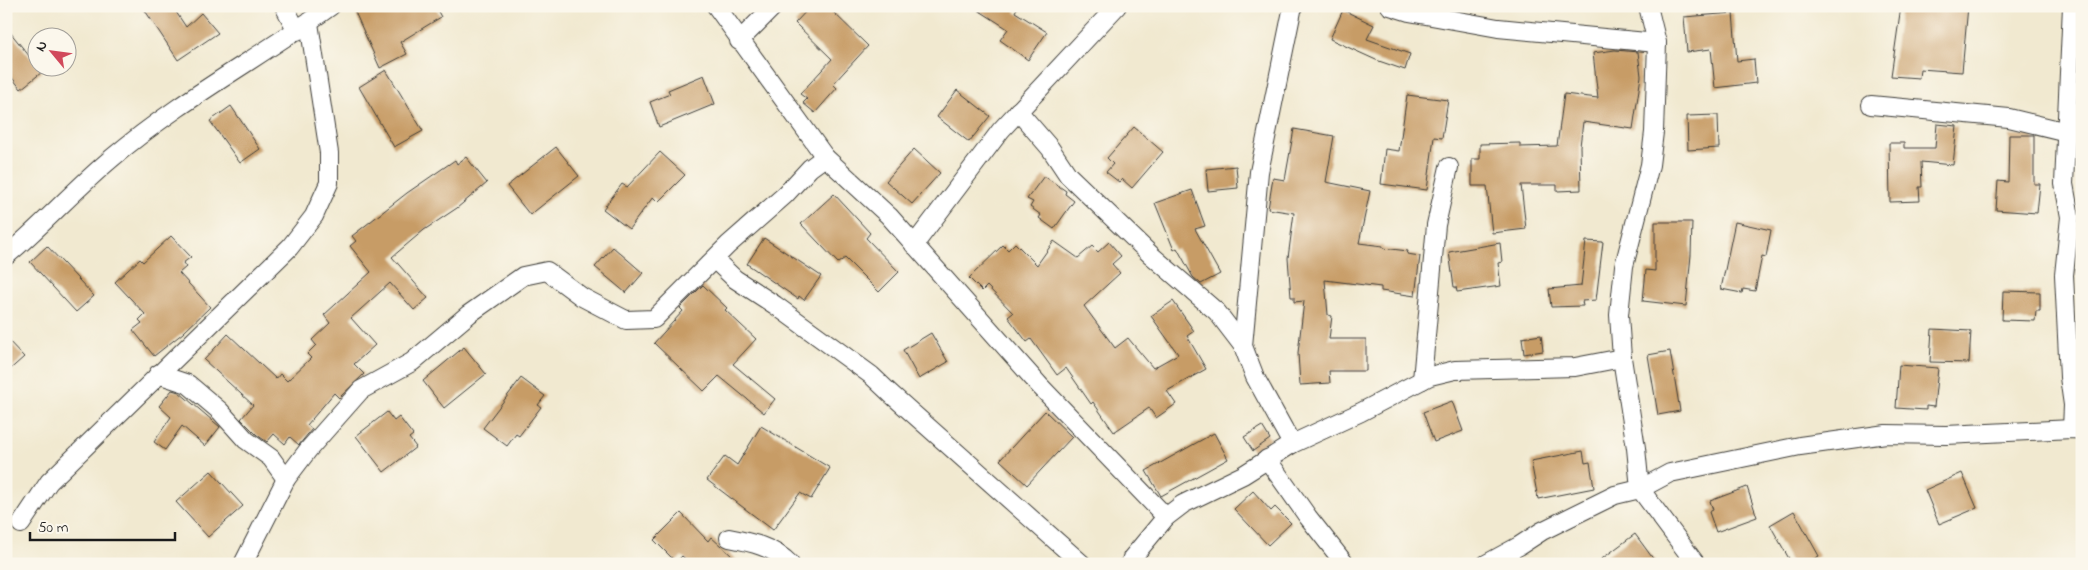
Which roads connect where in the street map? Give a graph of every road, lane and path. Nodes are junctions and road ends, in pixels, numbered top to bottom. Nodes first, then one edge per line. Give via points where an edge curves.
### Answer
1 (284, 6) edge
2 (331, 6) edge
3 (716, 6) edge
4 (774, 6) edge
5 (1117, 6) edge
6 (1293, 6) edge
7 (1390, 6) edge
8 (1648, 6) edge
9 (2072, 6) edge
10 (303, 27) junction
11 (739, 41) junction
12 (1657, 43) junction
13 (1871, 105) dead end
14 (1018, 111) junction
15 (2067, 132) junction
16 (826, 157) junction
17 (1448, 167) dead end
18 (2076, 217) edge
19 (914, 245) junction
20 (6, 256) edge
21 (715, 260) junction
22 (1243, 346) junction
23 (1622, 358) junction
24 (158, 374) junction
25 (1422, 380) junction
26 (2077, 430) edge
27 (1292, 444) junction
28 (1267, 459) junction
29 (286, 479) junction
30 (1640, 489) junction
31 (1166, 517) junction
32 (21, 524) dead end
33 (729, 538) dead end
34 (243, 564) edge
35 (790, 564) edge
36 (1082, 564) edge
37 (1130, 564) edge
38 (1345, 564) edge
39 (1486, 564) edge
40 (1696, 564) edge

1 - 10 street
2 - 10 street
3 - 11 street
4 - 11 street
5 - 14 street
6 - 22 street via 1259,172
7 - 12 street via 1498,28
8 - 12 street
9 - 15 street
10 - 20 street via 198,93 112,157
10 - 24 street via 330,153 329,183 314,216 290,247
11 - 16 street
12 - 23 street via 1650,165 1624,266 1620,305
13 - 15 street via 2009,118
14 - 19 street
14 - 22 street via 1068,175 1151,255 1217,312
15 - 18 street via 2064,184
16 - 19 street via 889,216
16 - 21 street via 810,168 786,195
17 - 25 street via 1436,226
18 - 26 street via 2064,276 2069,377
19 - 31 street via 1040,386
21 - 29 street via 654,319 626,320 582,297 547,271 523,276 412,362 361,390
21 - 36 street via 735,280 871,375
22 - 27 street via 1255,377
23 - 25 street via 1575,367 1455,370
23 - 30 street
24 - 29 street via 188,384 220,411 246,440 271,458
24 - 32 street via 49,482
25 - 27 street
26 - 30 street via 1886,434 1800,446 1670,473
27 - 28 street
28 - 31 street via 1243,475 1183,504
28 - 38 street
29 - 34 street
30 - 39 street via 1615,495 1542,530
30 - 40 street
31 - 37 street
33 - 35 street via 751,542 783,556

